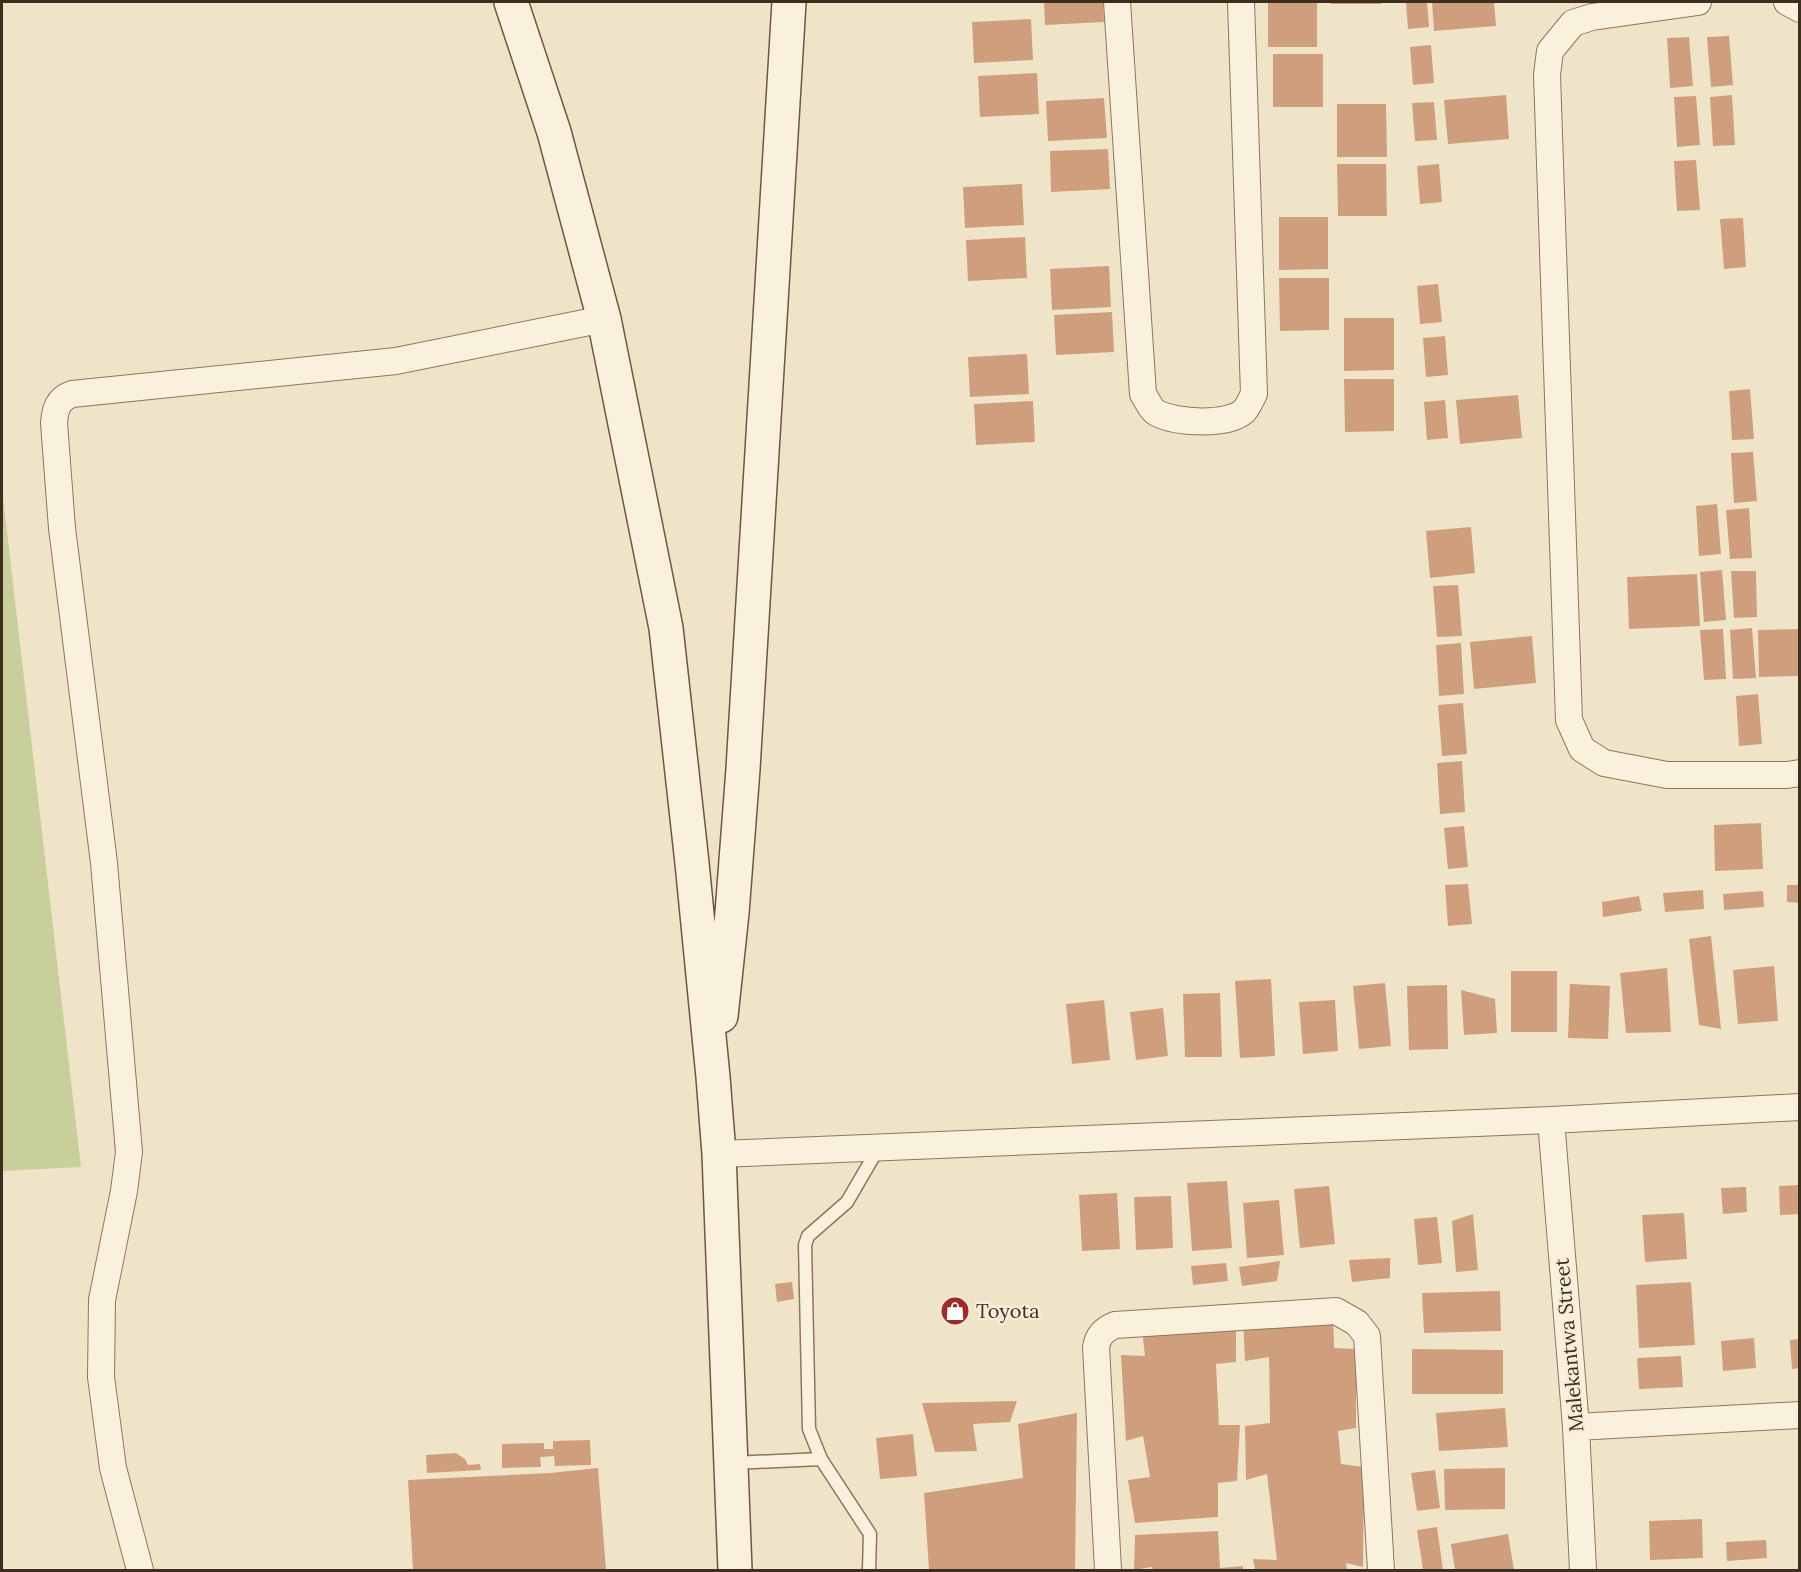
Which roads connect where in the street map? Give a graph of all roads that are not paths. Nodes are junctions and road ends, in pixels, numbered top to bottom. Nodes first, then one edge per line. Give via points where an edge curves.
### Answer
1 (511, 2) edge
2 (789, 2) edge
3 (1117, 2) edge
4 (1241, 2) edge
5 (1698, 2) edge
6 (1787, 2) edge
7 (1800, 9) edge
8 (604, 320) junction
9 (1800, 773) edge
10 (713, 1077) junction
11 (1800, 1107) edge
12 (1551, 1120) junction
13 (879, 1147) junction
14 (719, 1154) junction
15 (1800, 1415) edge
16 (1576, 1427) junction
17 (821, 1459) junction
18 (731, 1463) junction
19 (140, 1570) edge
20 (735, 1570) edge
21 (869, 1570) edge
22 (1108, 1570) edge
23 (1381, 1570) edge
24 (1582, 1570) edge

1 - 8 street via 554,132
2 - 10 street via 743,769 732,913
3 - 4 street via 1143,394 1155,412 1174,419 1211,421 1229,419 1244,411 1254,394
5 - 9 street via 1573,22 1550,51 1547,75 1569,720 1582,749 1604,763 1667,775
6 - 7 street
8 - 10 street via 666,628
8 - 19 street via 396,361 72,394 55,411 62,528 104,863 129,1152 102,1300 100,1377 113,1468
10 - 14 street
11 - 12 street
12 - 13 street
12 - 16 street, Malekantwa Street
13 - 14 street
13 - 17 lane via 847,1202 808,1236 806,1245 809,1429
14 - 18 street
15 - 16 street
16 - 24 street, Malekantwa Street
17 - 18 lane
17 - 21 lane via 870,1534
18 - 20 street
22 - 23 street via 1096,1347 1101,1334 1115,1325 1336,1311 1358,1323 1367,1336

